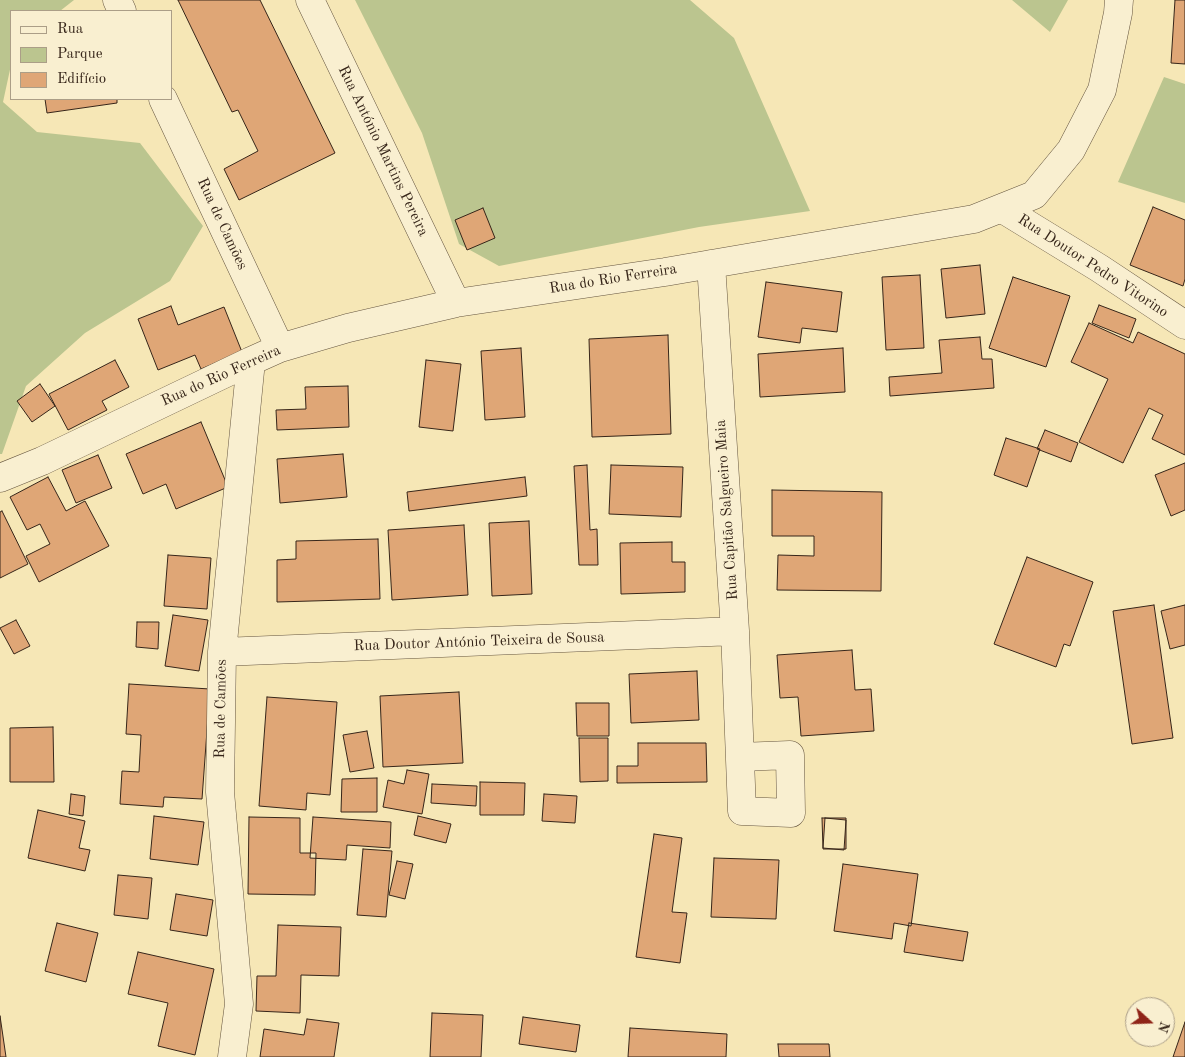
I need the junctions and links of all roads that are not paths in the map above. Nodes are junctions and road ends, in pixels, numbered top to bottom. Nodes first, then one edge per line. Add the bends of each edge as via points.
1 (310, 0) edge
2 (1119, 0) edge
3 (163, 100) edge
4 (1001, 208) junction
5 (711, 264) junction
6 (456, 303) junction
7 (1185, 325) edge
8 (280, 348) junction
9 (251, 361) junction
10 (0, 478) edge
11 (735, 631) junction
12 (222, 652) junction
13 (740, 757) dead end
14 (232, 1057) edge

1 - 6 street, Rua António Martins Pereira
2 - 4 street, Rua do Rio Ferreira via 1102,90 1071,150 1034,195
3 - 8 street, Rua de Camões
4 - 5 street, Rua do Rio Ferreira via 974,219
4 - 7 street, Rua Doutor Pedro Vitorino
5 - 6 street, Rua do Rio Ferreira
5 - 11 street, Rua Capitão Salgueiro Maia
6 - 8 street, Rua do Rio Ferreira via 348,328
8 - 9 street, Rua do Rio Ferreira
9 - 10 street, Rua do Rio Ferreira
9 - 12 street, Rua de Camões
11 - 12 street, Rua Doutor António Teixeira de Sousa
11 - 13 street, Rua Capitão Salgueiro Maia
12 - 14 street, Rua de Camões via 220,792 239,1004

